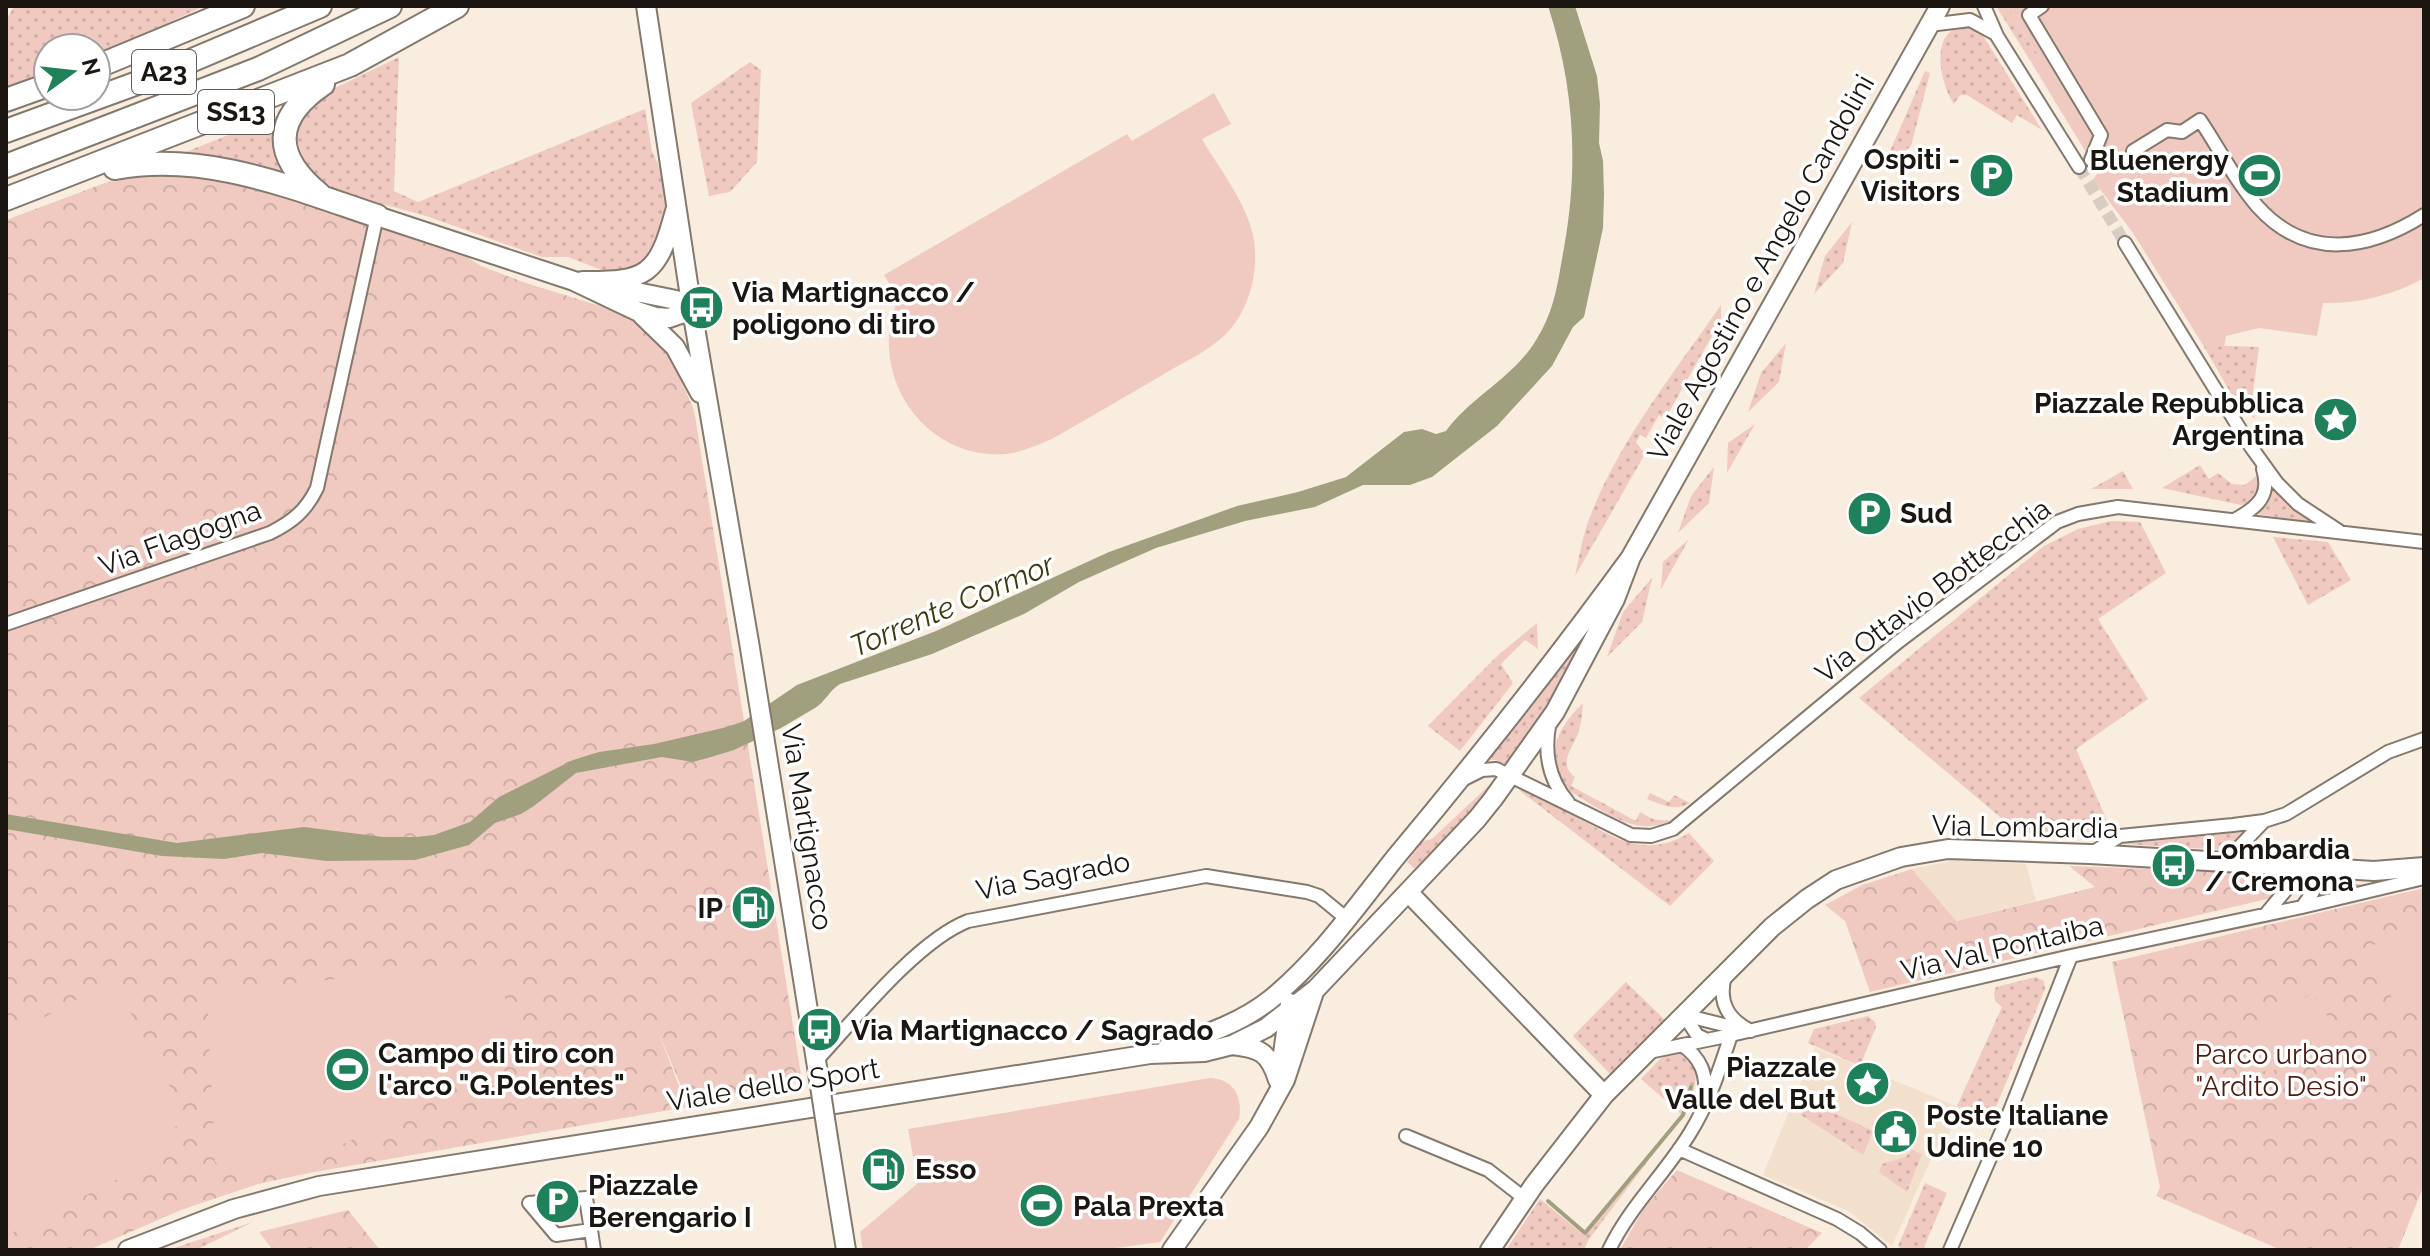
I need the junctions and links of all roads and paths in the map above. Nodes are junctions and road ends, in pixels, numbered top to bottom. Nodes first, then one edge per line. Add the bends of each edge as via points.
1 (243, 6) edge
2 (320, 6) edge
3 (390, 6) edge
4 (457, 6) edge
5 (646, 6) edge
6 (1940, 6) edge
7 (1984, 6) edge
8 (2042, 6) edge
9 (1929, 25) junction
10 (1997, 36) junction
11 (112, 60) edge
12 (350, 65) junction
13 (32, 91) edge
14 (6, 100) edge
15 (6, 131) edge
16 (2133, 151) dead end
17 (2091, 160) tunnel mouth
18 (6, 166) edge
19 (2079, 167) tunnel mouth
20 (56, 181) junction
21 (323, 198) junction
22 (6, 199) edge
23 (677, 205) junction
24 (2424, 215) edge
25 (377, 216) junction
26 (2125, 243) tunnel mouth
27 (574, 281) junction
28 (692, 310) junction
29 (637, 311) junction
30 (710, 414) junction
31 (2261, 462) junction
32 (2234, 519) junction
33 (2342, 533) junction
34 (2424, 542) edge
35 (1631, 557) junction
36 (6, 624) edge
37 (1550, 720) junction
38 (2424, 739) edge
39 (1510, 775) junction
40 (1449, 793) junction
41 (1570, 805) junction
42 (2264, 821) junction
43 (2090, 854) junction
44 (2225, 862) junction
45 (2271, 866) junction
46 (2424, 867) edge
47 (2310, 868) junction
48 (1386, 871) junction
49 (2424, 878) edge
50 (1409, 891) junction
51 (2281, 898) junction
52 (2302, 907) junction
53 (2265, 915) junction
54 (1347, 919) junction
55 (2071, 956) junction
56 (1726, 973) junction
57 (1299, 974) junction
58 (1316, 989) junction
59 (1289, 1011) junction
60 (1684, 1015) junction
61 (1751, 1031) junction
62 (1732, 1032) junction
63 (1707, 1040) junction
64 (1232, 1045) junction
65 (1682, 1045) junction
66 (1646, 1053) junction
67 (1150, 1054) junction
68 (817, 1067) junction
69 (1703, 1069) junction
70 (1278, 1080) junction
71 (1604, 1095) junction
72 (1272, 1101) junction
73 (1705, 1105) junction
74 (1406, 1136) dead end
75 (1679, 1149) junction
76 (1524, 1198) junction
77 (591, 1230) junction
78 (128, 1250) edge
79 (594, 1250) edge
80 (846, 1250) edge
81 (1172, 1250) edge
82 (1490, 1250) edge
83 (1609, 1250) edge
84 (1880, 1250) edge
85 (1950, 1250) edge

1 - 11 highway
2 - 15 highway, A23 via 157,76
3 - 18 highway, A23 via 258,69
4 - 12 highway, SS13
5 - 23 street, Via Martignacco
6 - 9 street, Viale Agostino e Angelo Candolini
7 - 10 street
8 - 17 street via 2029,15 2101,135
9 - 10 street via 1970,20
9 - 35 street, Viale Agostino e Angelo Candolini
10 - 19 street
12 - 20 highway, SS13
12 - 21 highway via 301,101 288,122 290,165
13 - 14 highway
16 - 24 street via 2167,130 2182,132 2200,120 2266,215 2290,233 2318,242 2371,241
20 - 21 highway via 144,164 196,164
20 - 22 highway, SS13
21 - 25 highway
23 - 27 street, Via Martignacco via 660,255 643,274 625,281
23 - 28 street, Via Martignacco
25 - 27 street, Via Martignacco
25 - 36 street, Via Flagogna via 317,488 304,510 270,533
26 - 31 street
27 - 28 street, Via Martignacco via 676,300
27 - 29 street, Via Martignacco
28 - 29 street, Via Martignacco via 669,318
28 - 30 street, Via Martignacco
29 - 30 street, Via Martignacco via 675,347
30 - 68 street, Via Martignacco
31 - 32 street via 2264,496 2255,508
31 - 33 street via 2287,495
32 - 33 street, Via Ottavio Bottecchia
32 - 41 street, Via Ottavio Bottecchia via 2118,507 2057,522 1898,642 1673,829 1631,835
33 - 34 street, Via Ottavio Bottecchia
35 - 37 street, Viale Agostino e Angelo Candolini via 1615,599
35 - 40 street, Viale Agostino e Angelo Candolini
37 - 39 street, Viale Agostino e Angelo Candolini
37 - 41 street via 1550,770
38 - 42 street via 2388,752 2300,807
39 - 40 street, Via Ottavio Bottecchia via 1482,770
39 - 41 street, Via Ottavio Bottecchia
39 - 50 street, Viale Agostino e Angelo Candolini via 1477,819
40 - 48 street, Viale Agostino e Angelo Candolini
42 - 43 street via 2120,836
42 - 44 street
43 - 44 street, Via Lombardia
43 - 56 street, Via Lombardia via 1948,849 1901,857 1836,880 1807,899
44 - 45 street, Via Lombardia
45 - 47 street, Via Lombardia
45 - 51 street via 2283,880
46 - 47 street, Via Lombardia
47 - 51 street
47 - 52 street via 2313,892
48 - 50 street
48 - 54 street, Viale dello Sport
49 - 52 street, Via Val Pontaiba
50 - 58 street, Viale dello Sport
50 - 71 street
51 - 53 street
52 - 53 street, Via Val Pontaiba
53 - 55 street, Via Val Pontaiba
54 - 57 street, Viale dello Sport
54 - 68 street, Via Sagrado via 1307,892 1206,876 968,921 940,934 892,980
55 - 61 street, Via Val Pontaiba
55 - 85 street
56 - 60 street, Via Lombardia
56 - 61 street via 1726,1009
57 - 59 street
57 - 67 street, Viale dello Sport via 1240,1020
58 - 59 street, Viale dello Sport
58 - 72 street via 1292,1062
59 - 64 street, Viale dello Sport
59 - 70 street
60 - 62 street, Via Val Pontaiba
60 - 63 street
60 - 66 street, Via Lombardia
61 - 62 street, Via Val Pontaiba
62 - 63 street, Via Val Pontaiba
62 - 73 street
63 - 65 street, Via Val Pontaiba
63 - 69 street
64 - 67 street, Viale dello Sport
64 - 70 street via 1264,1054
65 - 66 street, Via Val Pontaiba
65 - 69 street
66 - 71 street, Via Lombardia
67 - 78 street, Viale dello Sport via 319,1186 234,1209
68 - 80 street, Via Martignacco, bridge
69 - 73 street
70 - 72 street
71 - 76 street, Via Lombardia
72 - 81 street via 1236,1162
73 - 75 street
74 - 76 street via 1488,1170
75 - 83 street via 1630,1210
75 - 84 street via 1837,1219
76 - 82 street, Via Lombardia
77 - 77 street via 586,1198 529,1203 556,1235
77 - 79 street

